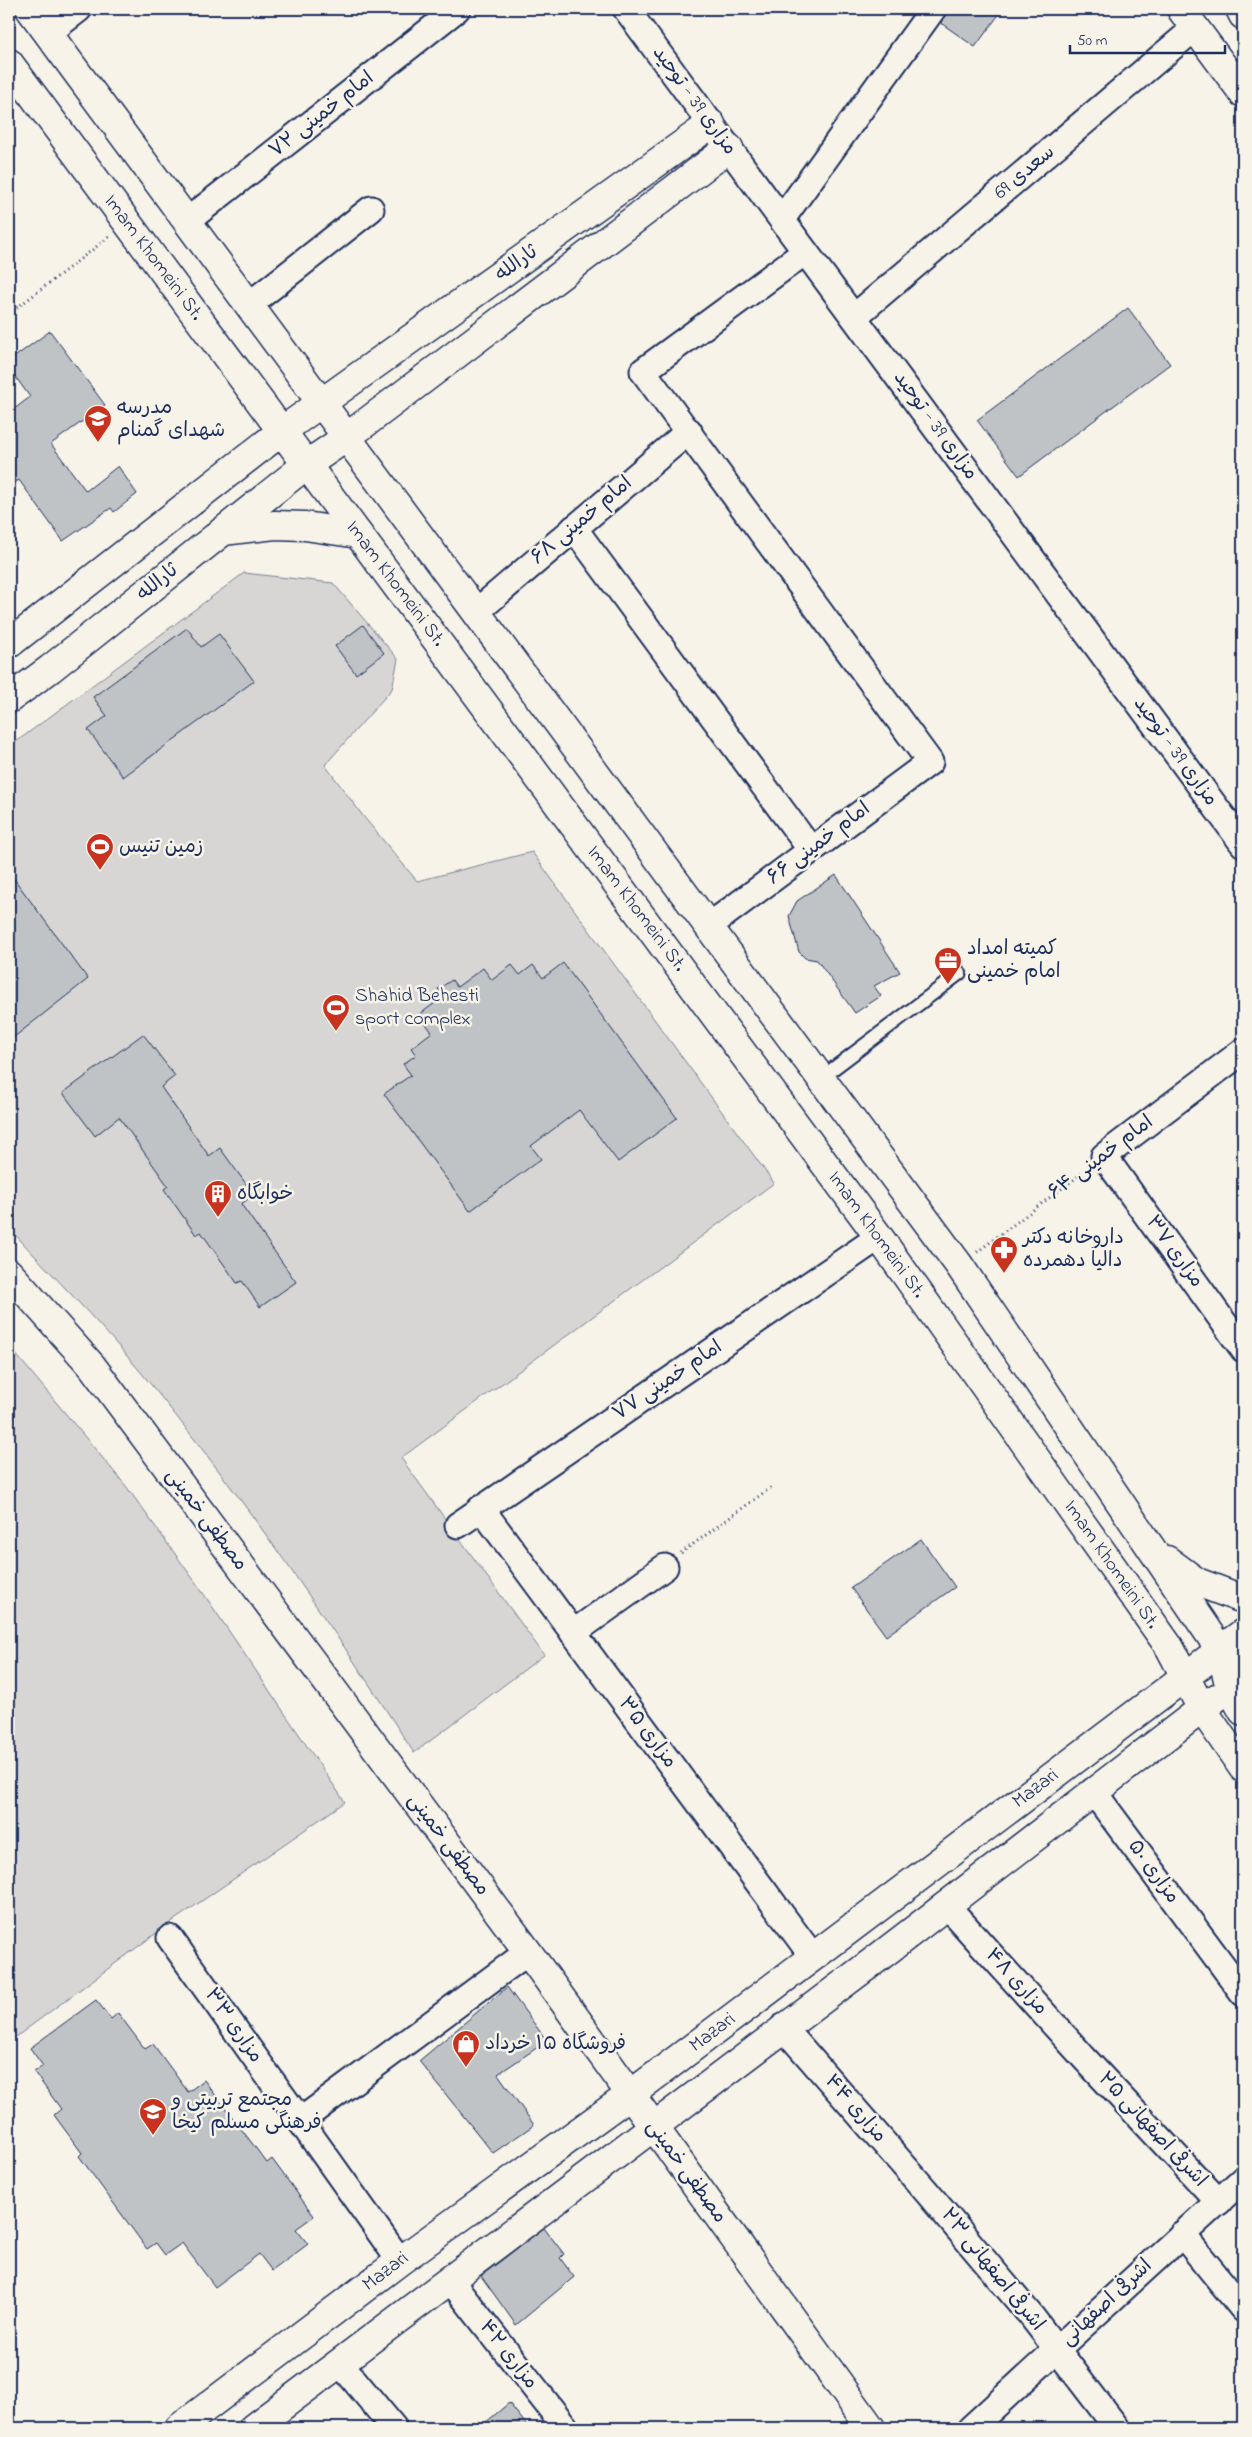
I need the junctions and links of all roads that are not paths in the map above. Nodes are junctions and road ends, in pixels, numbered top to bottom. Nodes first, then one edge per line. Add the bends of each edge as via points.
1 (30, 9) edge
2 (79, 9) edge
3 (457, 9) edge
4 (626, 9) edge
5 (933, 9) edge
6 (1240, 9) edge
7 (1243, 15) edge
8 (1188, 18) edge
9 (48, 33) junction
10 (9, 63) edge
11 (1243, 93) edge
12 (711, 124) junction
13 (729, 148) junction
14 (371, 209) dead end
15 (782, 219) junction
16 (187, 221) junction
17 (805, 252) junction
18 (249, 305) junction
19 (854, 318) junction
20 (322, 404) junction
21 (282, 431) junction
22 (689, 431) junction
23 (347, 437) junction
24 (306, 465) junction
25 (574, 528) junction
26 (224, 530) junction
27 (358, 534) junction
28 (476, 612) junction
29 (9, 644) edge
30 (9, 699) edge
31 (1243, 844) edge
32 (811, 850) junction
33 (709, 926) junction
34 (960, 973) dead end
35 (1243, 1051) edge
36 (821, 1078) junction
37 (1104, 1156) joint
38 (879, 1237) junction
39 (9, 1274) edge
40 (1243, 1349) edge
41 (481, 1508) junction
42 (458, 1525) dead end
43 (1151, 1548) junction
44 (665, 1567) road end
45 (1243, 1597) edge
46 (573, 1633) junction
47 (1243, 1633) edge
48 (1221, 1651) junction
49 (1186, 1676) junction
50 (1236, 1683) edge
51 (1202, 1709) junction
52 (1243, 1711) edge
53 (1243, 1768) edge
54 (1093, 1791) junction
55 (946, 1906) junction
56 (170, 1938) dead end
57 (528, 1952) junction
58 (813, 1957) junction
59 (1243, 1993) edge
60 (783, 2027) junction
61 (1085, 2059) joint
62 (630, 2094) junction
63 (300, 2121) junction
64 (653, 2127) junction
65 (1243, 2179) edge
66 (926, 2191) joint
67 (1218, 2202) junction
68 (1182, 2234) junction
69 (400, 2261) junction
70 (451, 2281) junction
71 (1243, 2309) edge
72 (1056, 2350) junction
73 (340, 2363) junction
74 (179, 2428) edge
75 (253, 2428) edge
76 (394, 2428) edge
77 (566, 2428) edge
78 (871, 2428) edge
79 (971, 2428) edge
80 (1117, 2428) edge

1 - 9 main road, Imam Khomeini St.
2 - 9 street
3 - 16 street, امام خمینی ۷۲
4 - 12 street, مزاری 39 - توحید
5 - 15 street
6 - 7 main road
8 - 11 main road
8 - 19 street, سعدی 69
9 - 16 main road, Imam Khomeini St.
10 - 21 main road, Imam Khomeini St.
12 - 13 street, مزاری 39 - توحید
12 - 20 main road, ثارالله
13 - 15 street, مزاری 39 - توحید
13 - 23 main road, ثارالله
14 - 18 street
15 - 17 street, مزاری 39 - توحید
16 - 18 main road, Imam Khomeini St.
17 - 19 street, مزاری 39 - توحید
17 - 22 street via 643,371
18 - 20 main road, Imam Khomeini St.
19 - 31 street, مزاری 39 - توحید
20 - 21 main road, ثارالله
20 - 23 main road, Imam Khomeini St.
21 - 24 main road, Imam Khomeini St.
21 - 29 main road
22 - 25 street, امام خمینی ۶۸
22 - 32 street, امام خمینی ۶۶ via 930,762
23 - 24 main road, ثارالله
23 - 28 main road, Imam Khomeini St.
24 - 26 main road, ثارالله
24 - 27 main road, Imam Khomeini St.
25 - 28 street, امام خمینی ۶۸
25 - 32 street
26 - 27 main road via 275,525
26 - 30 main road, ثارالله
27 - 38 main road, Imam Khomeini St.
28 - 33 main road, Imam Khomeini St.
32 - 33 street, امام خمینی ۶۶
33 - 36 main road, Imam Khomeini St.
34 - 36 lane
35 - 37 street, امام خمینی ۶۴
36 - 43 main road, Imam Khomeini St. via 960,1265
37 - 40 street, مزاری ۳۷
38 - 41 street, امام خمینی ۷۷
38 - 49 main road, Imam Khomeini St. via 1170,1648
39 - 57 main road, مصطفی خمینی via 92,1366
41 - 42 street, امام خمینی ۷۷
41 - 46 street, مزاری ۳۵
43 - 45 main road via 1197,1582
43 - 48 main road, Imam Khomeini St.
44 - 46 street
46 - 58 street, مزاری ۳۵
47 - 48 main road, Mazari
48 - 49 main road, Mazari
48 - 50 main road, Imam Khomeini St.
49 - 51 main road, Imam Khomeini St.
49 - 58 main road, Mazari
50 - 51 main road, Mazari
50 - 52 main road, Imam Khomeini St.
51 - 53 main road, Imam Khomeini St.
51 - 54 main road, Mazari
54 - 55 main road, Mazari
54 - 59 street, مزاری ۵۰
55 - 60 main road, Mazari
55 - 61 street, مزاری ۴۸
56 - 63 street, مزاری ۳۳
57 - 62 main road, مصطفی خمینی
57 - 63 street
58 - 62 main road, Mazari
60 - 64 main road, Mazari
60 - 66 street, مزاری ۴۴
61 - 67 street, اشرفی اصفهانی ۲۵
62 - 64 main road, مصطفی خمینی
62 - 69 main road, Mazari
63 - 69 street, مزاری ۳۳
64 - 70 main road, Mazari
64 - 78 main road, مصطفی خمینی
65 - 67 street, اشرفی اصفهانی
66 - 72 street, اشرفی اصفهانی ۲۳
67 - 68 street, اشرفی اصفهانی
68 - 71 street
68 - 72 street, اشرفی اصفهانی
69 - 74 main road, Mazari
70 - 73 main road, Mazari
70 - 77 street, مزاری ۴۲
72 - 79 street, اشرفی اصفهانی
72 - 80 street, اشرفی اصفهانی ۲۳
73 - 75 main road, Mazari
73 - 76 street

